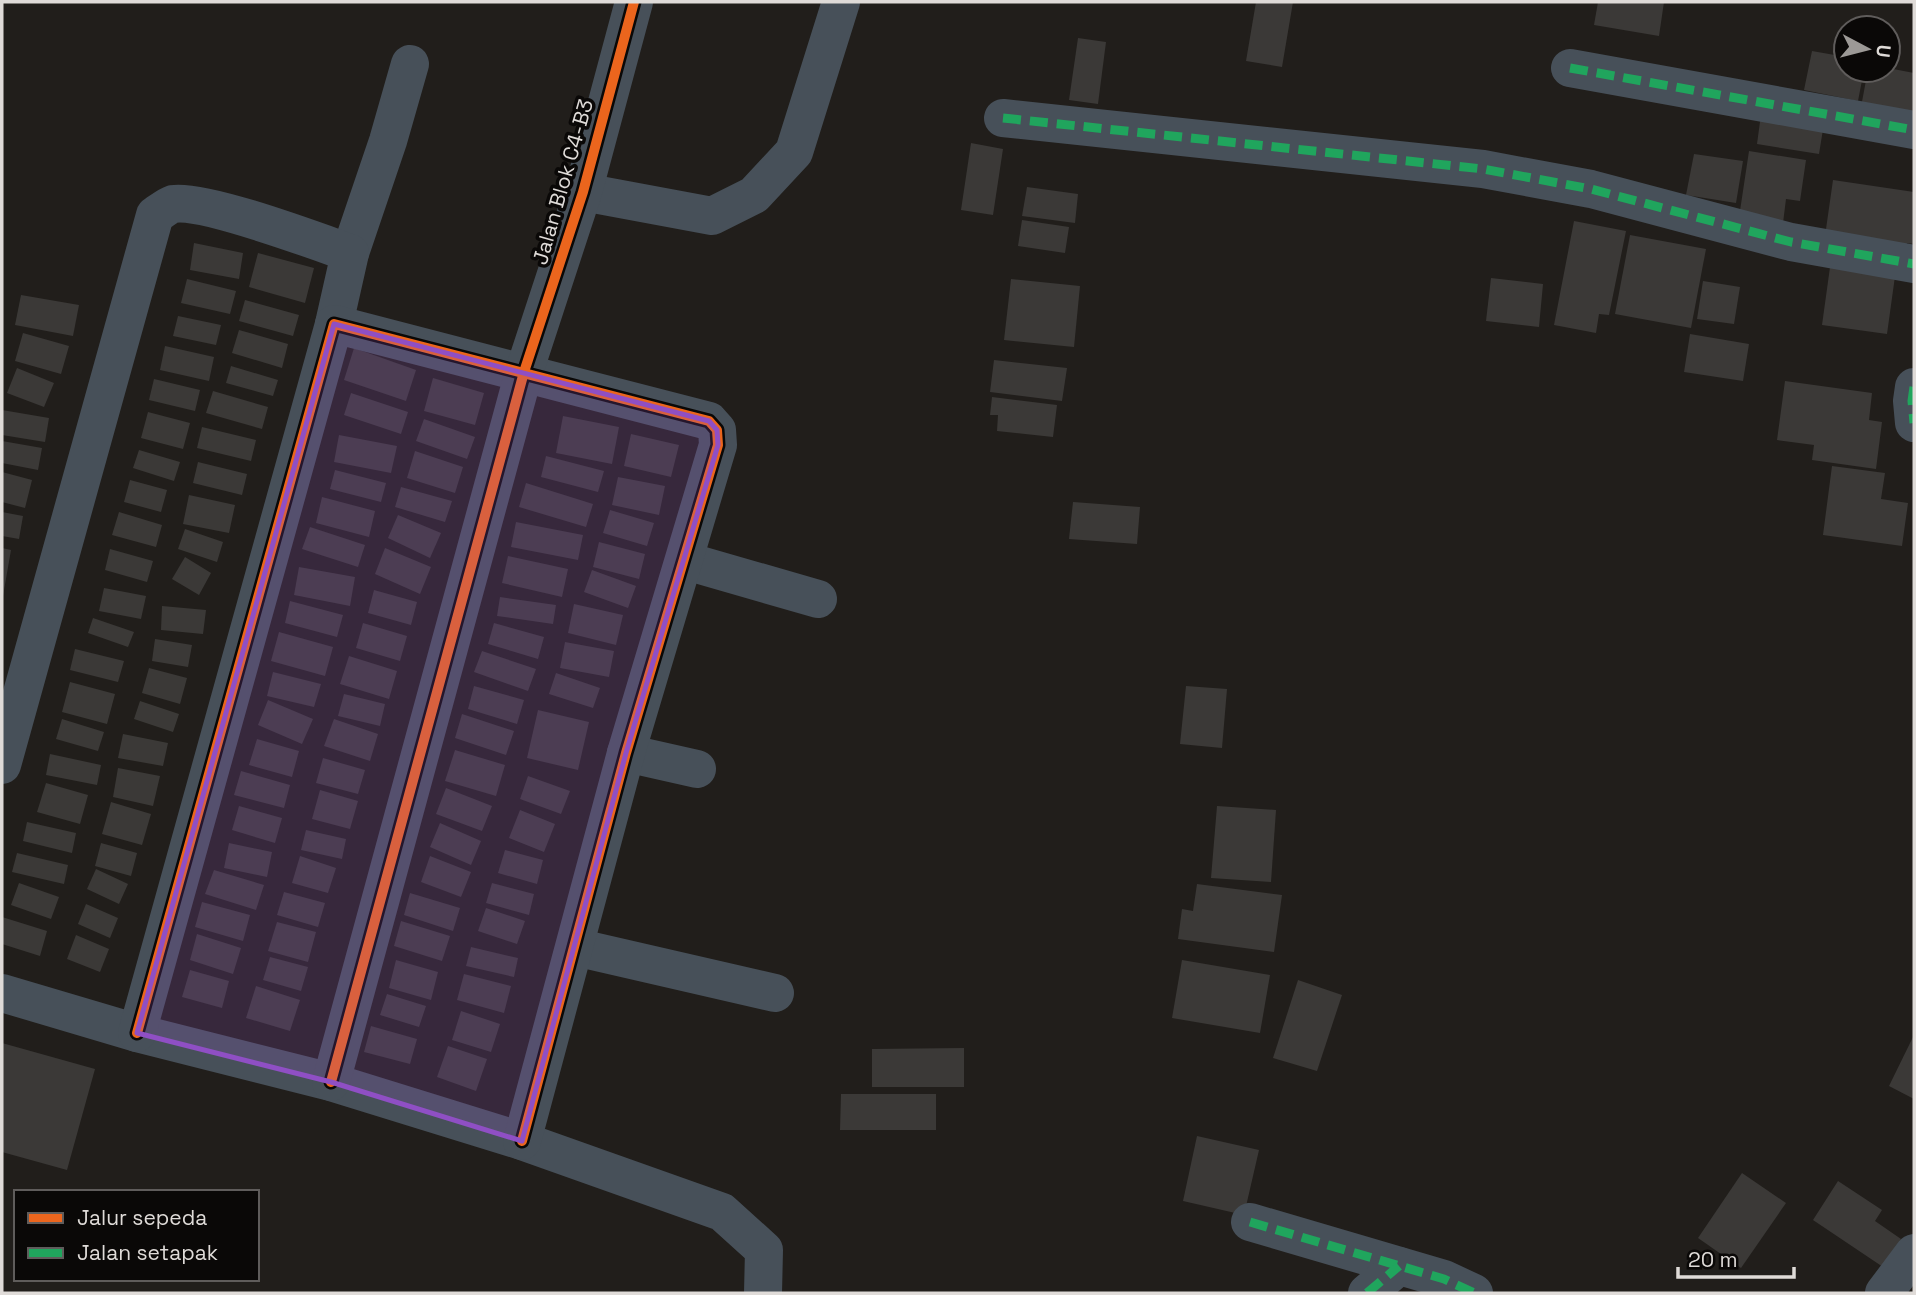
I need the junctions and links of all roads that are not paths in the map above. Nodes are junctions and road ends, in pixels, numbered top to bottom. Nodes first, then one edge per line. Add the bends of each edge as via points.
1 (634, 2) edge
2 (841, 2) edge
3 (410, 64) dead end
4 (1570, 68) dead end
5 (1003, 118) dead end
6 (1914, 130) edge
7 (583, 191) junction
8 (350, 253) junction
9 (1914, 264) edge
10 (334, 324) junction
11 (524, 372) junction
12 (1914, 387) edge
13 (1914, 423) edge
14 (686, 561) junction
15 (818, 599) dead end
16 (626, 753) junction
17 (2, 765) edge
18 (697, 769) dead end
19 (575, 947) junction
20 (2, 993) edge
21 (775, 993) dead end
22 (137, 1033) junction
23 (331, 1082) junction
24 (522, 1141) junction
25 (1250, 1222) dead end
26 (1914, 1253) edge
27 (1399, 1266) junction
28 (764, 1293) edge
29 (1367, 1293) edge
30 (1474, 1293) edge
31 (1884, 1293) edge

1 - 7 street, Jalan Blok C4-B3
2 - 7 street via 794,152 754,195 712,216
3 - 8 street
4 - 6 street
5 - 9 street via 1483,169 1591,189 1791,242
7 - 11 street, Jalan Blok C4-B3
8 - 10 street
8 - 17 street via 187,204 171,204 155,215
10 - 11 street
10 - 22 street
11 - 14 street via 709,421 717,430 718,445
11 - 23 street, Jalan Blok C4-B3
12 - 13 street
14 - 15 street
14 - 16 street
16 - 18 street
16 - 19 street
19 - 21 street
19 - 24 street
20 - 22 street
22 - 23 street
23 - 24 street
24 - 28 street via 722,1212 764,1250
25 - 27 street
26 - 31 street
27 - 29 street
27 - 30 street

